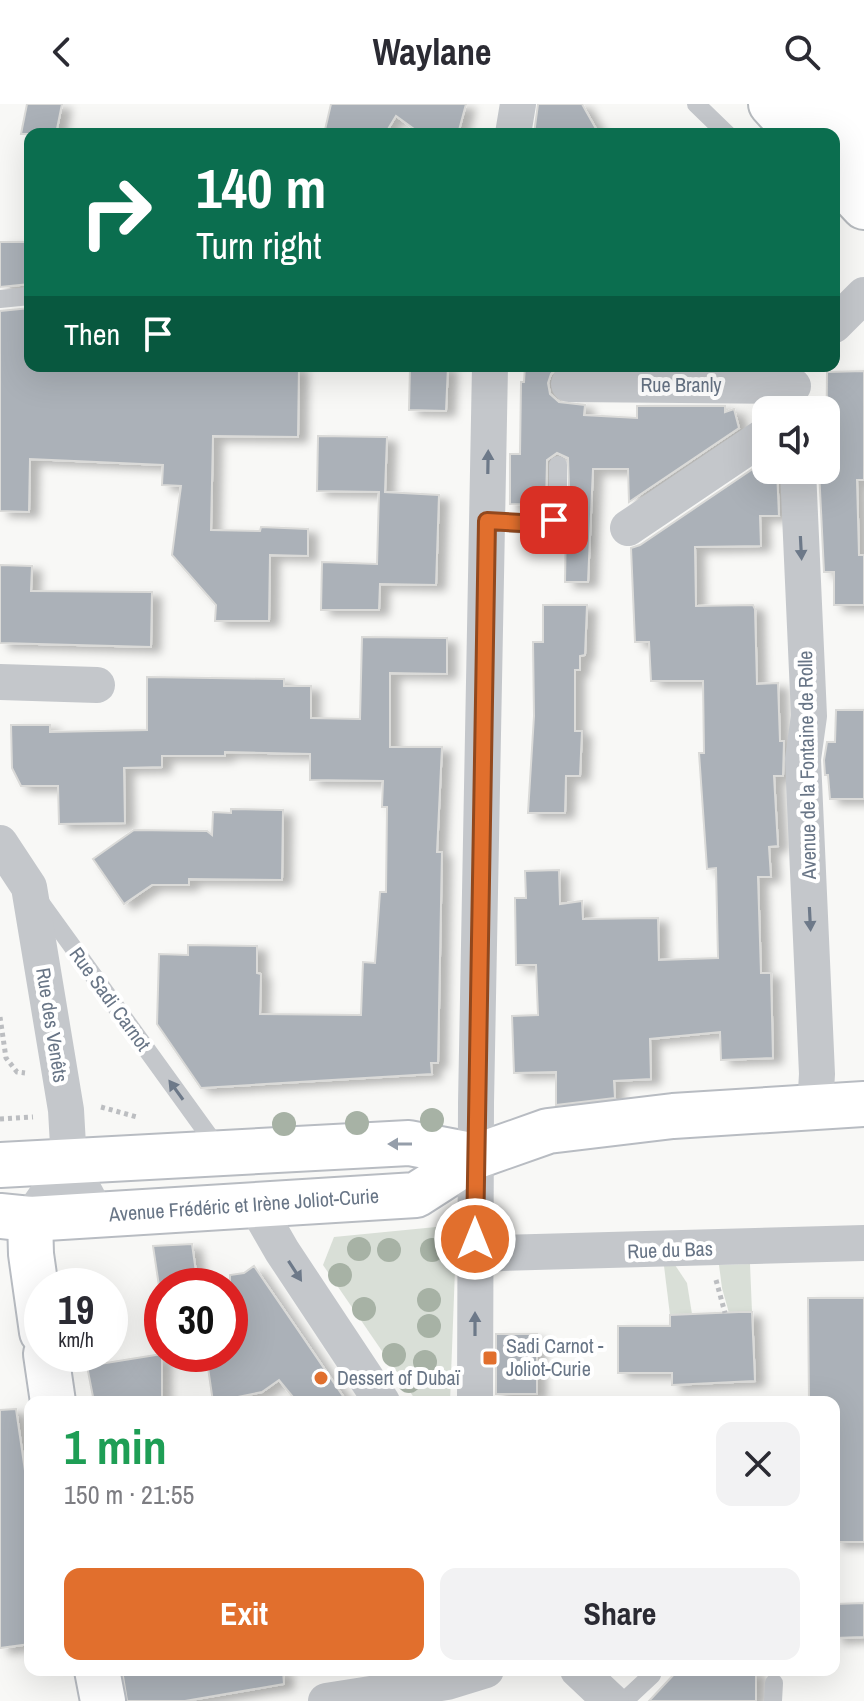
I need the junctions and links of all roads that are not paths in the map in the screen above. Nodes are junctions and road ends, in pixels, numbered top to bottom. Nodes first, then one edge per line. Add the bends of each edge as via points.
1 (518, 104) edge
2 (696, 104) edge
3 (771, 104) edge
4 (812, 104) edge
5 (856, 104) edge
6 (864, 113) edge
7 (514, 128) edge
8 (721, 128) edge
9 (793, 128) edge
10 (823, 128) edge
11 (840, 165) edge
12 (849, 184) edge
13 (864, 295) edge
14 (24, 297) edge
15 (0, 299) edge
16 (840, 319) edge
17 (490, 372) edge
18 (569, 384) dead end
19 (795, 387) edge
20 (752, 444) edge
21 (558, 465) dead end
22 (799, 484) edge
23 (487, 521) junction
24 (628, 528) dead end
25 (0, 682) edge
26 (97, 685) dead end
27 (0, 843) edge
28 (29, 887) junction
29 (864, 1104) edge
30 (815, 1108) junction
31 (222, 1153) junction
32 (477, 1156) junction
33 (69, 1163) junction
34 (0, 1165) edge
35 (255, 1204) junction
36 (97, 1215) junction
37 (15, 1218) edge
38 (864, 1243) edge
39 (475, 1256) junction
40 (33, 1268) edge
41 (49, 1372) edge
42 (52, 1396) edge
43 (378, 1396) edge
44 (475, 1396) edge
45 (98, 1676) edge
46 (466, 1676) edge
47 (584, 1676) edge
48 (651, 1676) edge
49 (103, 1701) edge
50 (326, 1701) edge
51 (611, 1701) edge
52 (624, 1701) edge

1 - 7 street
2 - 8 lane
3 - 9 main road
4 - 10 main road
5 - 6 main road
11 - 12 main road
13 - 16 street
14 - 15 lane
23 -> 17 street
18 - 19 street, Rue Branly
20 - 24 street
21 - 23 lane via 554,520
22 -> 30 street, Avenue de la Fontaine de Rolle via 809,716 803,759
23 - 32 street
25 - 26 street
27 - 28 street, Rue Sadi Carnot
31 -> 28 lane, Rue Sadi Carnot
28 - 33 street, Rue des Venêts via 66,1110
29 - 30 main road, Avenue Frédéric et Irène Joliot-Curie
30 - 32 main road, Avenue Frédéric et Irène Joliot-Curie via 673,1116 548,1131
32 -> 31 main road via 409,1143
31 - 33 main road
32 - 35 main road, Avenue Frédéric et Irène Joliot-Curie via 416,1195
32 - 39 street
33 - 34 main road
33 - 36 street, Rue des Venêts
33 - 37 street
35 - 36 main road, Avenue Frédéric et Irène Joliot-Curie
35 -> 43 street
36 - 37 main road, Avenue Frédéric et Irène Joliot-Curie
37 - 40 main road
38 - 39 street, Rue du Bas
44 -> 39 street
41 - 42 main road
45 - 49 main road
46 - 50 street
47 - 51 street
48 - 52 lane

